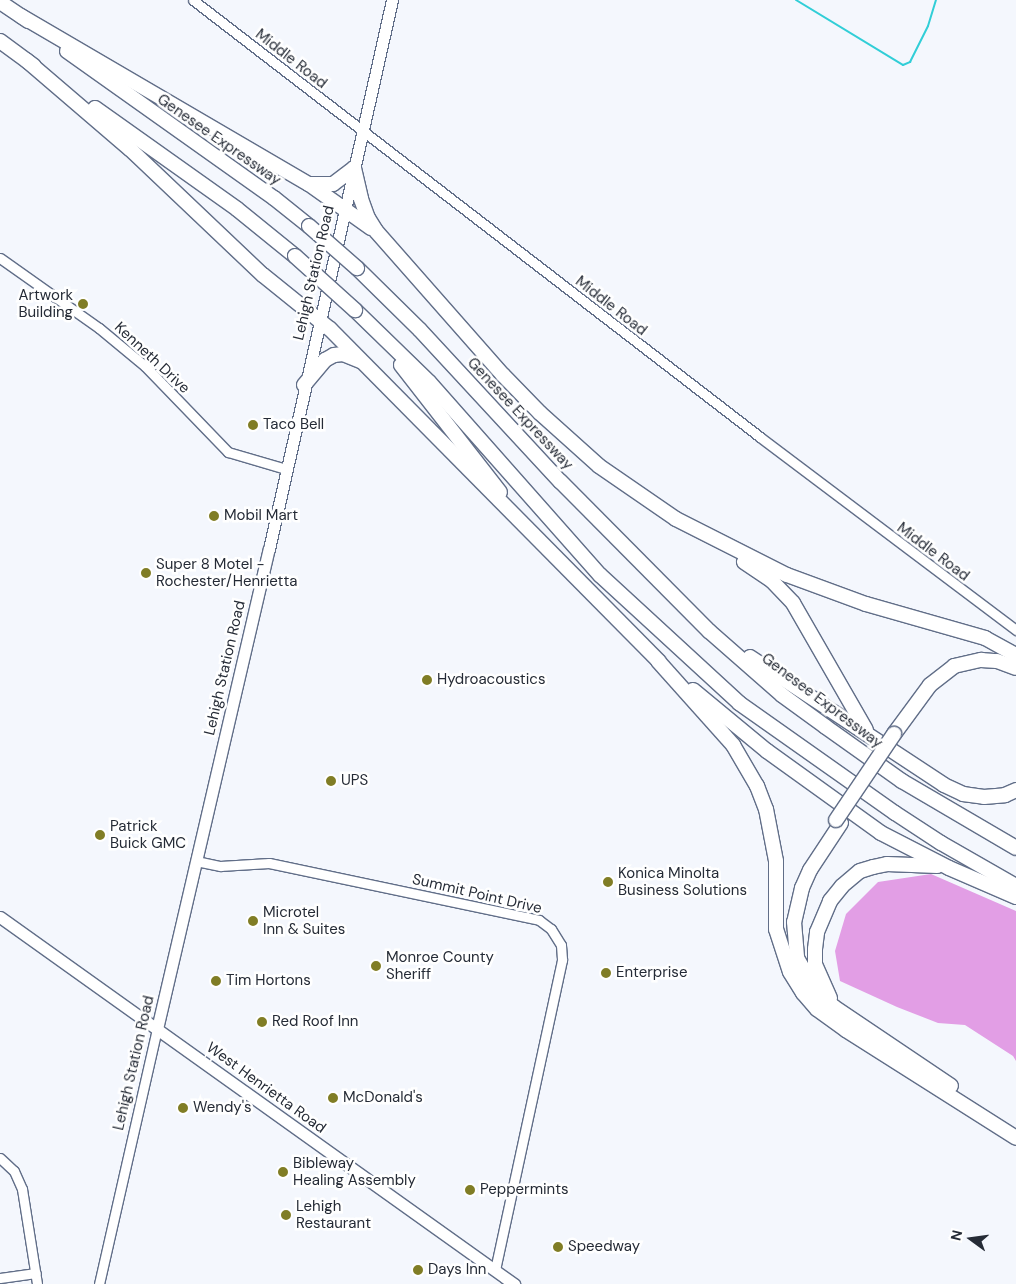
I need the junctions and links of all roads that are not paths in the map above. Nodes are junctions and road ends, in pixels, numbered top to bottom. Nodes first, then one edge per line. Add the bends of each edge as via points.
1 (192, 0) edge
2 (392, 0) edge
3 (0, 2) edge
4 (21, 16) junction
5 (0, 41) edge
6 (26, 60) junction
7 (362, 131) junction
8 (354, 168) junction
9 (309, 184) junction
10 (345, 208) junction
11 (376, 231) junction
12 (0, 258) edge
13 (319, 321) junction
14 (373, 329) junction
15 (363, 362) junction
16 (304, 384) junction
17 (286, 469) junction
18 (707, 536) junction
19 (540, 542) junction
20 (1016, 630) edge
21 (709, 631) junction
22 (1016, 655) edge
23 (658, 661) junction
24 (1016, 668) edge
25 (1016, 676) edge
26 (869, 735) junction
27 (897, 736) junction
28 (1016, 790) edge
29 (839, 821) junction
30 (1016, 848) edge
31 (196, 861) junction
32 (949, 868) junction
33 (1016, 886) edge
34 (1016, 897) edge
35 (0, 917) edge
36 (834, 1007) junction
37 (834, 1022) junction
38 (157, 1028) junction
39 (1016, 1128) edge
40 (1016, 1138) edge
41 (0, 1158) edge
42 (495, 1270) junction
43 (36, 1274) junction
44 (0, 1278) edge
45 (37, 1284) edge
46 (99, 1284) edge
47 (514, 1284) edge

1 - 7 street, Middle Road
2 - 7 main road, Lehigh Station Road
3 - 4 highway, Genesee Expressway
4 - 9 highway
4 - 21 highway, Genesee Expressway, bridge via 88,68 274,198 358,268 561,482
5 - 6 highway
6 - 13 highway via 130,149 263,275
6 - 14 highway, bridge via 237,209 295,256
7 - 8 main road, Lehigh Station Road
7 - 20 street, Middle Road
8 - 9 highway via 333,184
8 - 10 main road, Lehigh Station Road
8 - 11 highway via 361,198
9 - 10 highway
10 - 11 highway
10 - 13 main road, Lehigh Station Road
11 - 18 highway via 540,413 599,466 676,519
12 - 17 street, Kenneth Drive via 115,340 145,366 228,452
13 - 15 highway
13 - 16 main road, Lehigh Station Road
14 - 19 highway
14 - 33 highway via 429,382 600,575 739,703 895,813
15 - 16 highway via 343,354 334,355 324,360
15 - 19 highway
16 - 17 main road, Lehigh Station Road
17 - 31 main road, Lehigh Station Road
18 - 22 highway via 787,575 866,604 985,638
18 - 26 highway via 772,581 793,603
19 - 23 highway
21 - 26 highway
21 - 30 highway, Genesee Expressway via 782,694 902,781
23 - 32 highway via 767,751 881,833
23 - 37 highway via 733,745 757,786 766,809 774,852 776,929 782,951 803,993
24 - 27 highway via 997,661 981,660 954,666 930,686
25 - 27 highway via 990,667 962,672 933,693
26 - 28 highway via 963,794 984,797 1005,795
27 - 29 highway, bridge
29 - 36 highway via 810,870 794,922 798,958 816,991
29 - 37 highway via 795,886 787,923 791,959 797,975
31 - 38 main road, Lehigh Station Road
31 - 42 street, Summit Point Drive via 220,866 269,864 539,920 551,929 561,945 562,960
32 - 34 highway
32 - 36 highway via 887,864 860,872 842,886 830,901 817,932 814,949 816,965
35 - 38 main road, West Henrietta Road
36 - 39 highway
37 - 40 highway
38 - 42 main road, West Henrietta Road
38 - 46 street, Lehigh Station Road
41 - 43 street via 14,1171 22,1189
42 - 47 main road, West Henrietta Road
43 - 44 street
43 - 45 street

